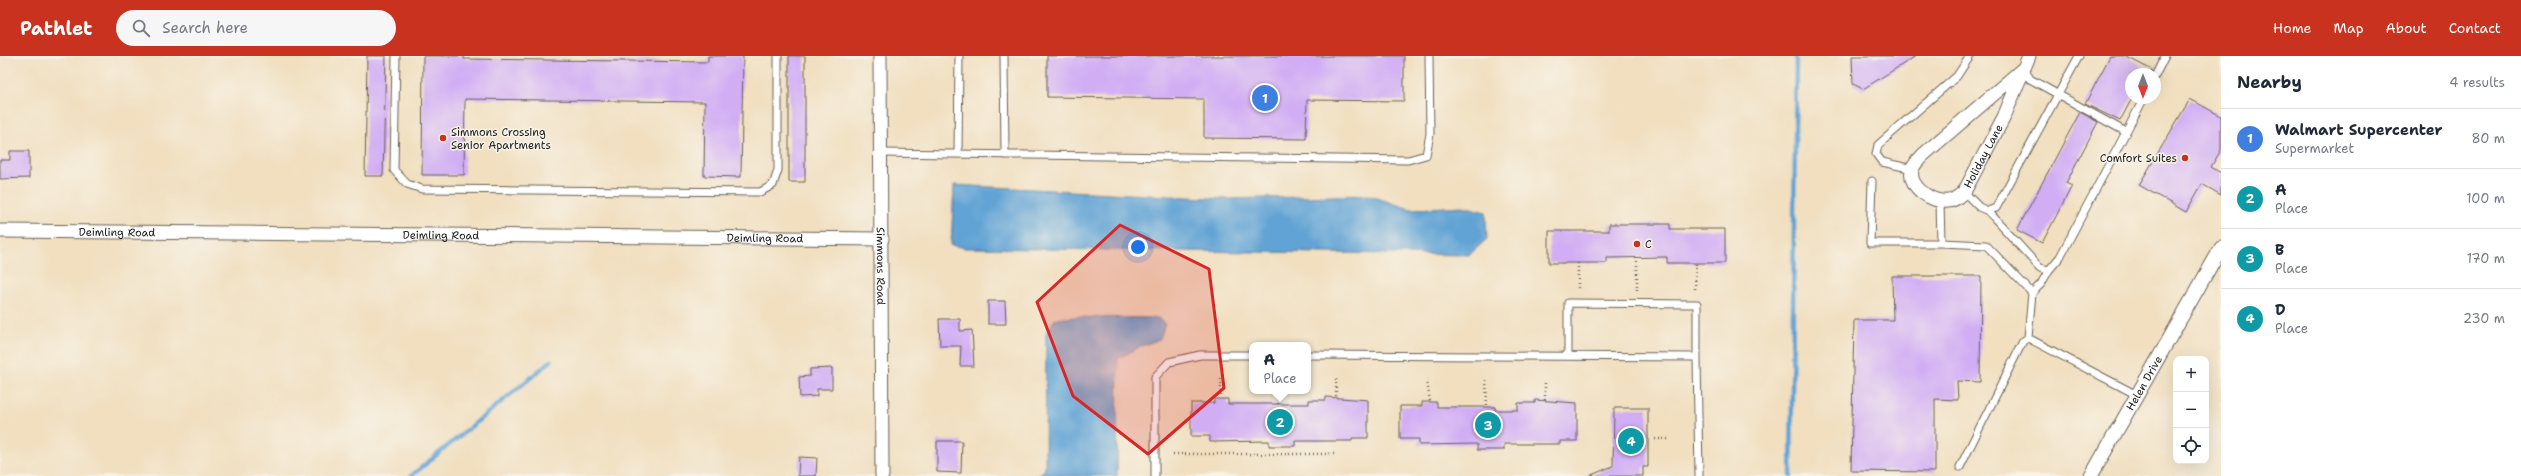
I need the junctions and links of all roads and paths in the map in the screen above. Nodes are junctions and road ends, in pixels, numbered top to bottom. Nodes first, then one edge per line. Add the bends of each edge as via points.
1 (396, 56) edge
2 (778, 56) edge
3 (880, 56) edge
4 (959, 56) edge
5 (1004, 56) edge
6 (1429, 56) edge
7 (1970, 56) edge
8 (2079, 56) edge
9 (2165, 56) edge
10 (2026, 62) edge
11 (2159, 68) edge
12 (2058, 95) junction
13 (2141, 104) edge
14 (2126, 132) junction
15 (882, 153) junction
16 (958, 154) junction
17 (1005, 155) junction
18 (1913, 169) junction
19 (1872, 181) dead end
20 (1964, 192) junction
21 (1940, 200) junction
22 (1988, 211) junction
23 (0, 231) edge
24 (882, 239) junction
25 (1941, 243) junction
26 (2221, 248) edge
27 (1637, 258) dead end
28 (1578, 263) dead end
29 (1696, 263) dead end
30 (2049, 270) junction
31 (1578, 290) dead end
32 (1637, 290) dead end
33 (1695, 290) dead end
34 (2032, 293) junction
35 (2028, 338) junction
36 (1249, 355) edge
37 (1311, 355) edge
38 (1568, 356) junction
39 (1698, 357) junction
40 (1221, 379) dead end
41 (1336, 379) dead end
42 (1427, 380) dead end
43 (1486, 380) dead end
44 (1545, 380) dead end
45 (1278, 394) edge
46 (2137, 395) junction
47 (1336, 397) dead end
48 (1221, 399) dead end
49 (1545, 400) dead end
50 (1430, 402) dead end
51 (1278, 404) dead end
52 (1487, 407) dead end
53 (1655, 439) dead end
54 (1670, 439) dead end
55 (1174, 454) dead end
56 (1334, 454) dead end
57 (1960, 467) dead end
58 (882, 476) edge
59 (1155, 476) edge
60 (1699, 476) edge
61 (2091, 476) edge

1 - 2 lane via 394,170 407,184 422,189 760,192 773,185 778,170
3 - 15 street, Simmons Road
4 - 16 lane
5 - 17 lane
6 - 17 lane via 1429,141 1426,155 1408,160
7 - 18 lane via 1957,76 1878,145 1876,154 1882,162
8 - 12 lane
9 - 11 lane
10 - 12 lane via 2030,79
10 - 18 street via 1923,155
10 - 20 street, Holiday Lane via 2004,117
12 - 14 lane
12 - 22 lane via 1996,208
13 - 14 lane
14 - 30 lane via 2060,257
15 - 16 lane
15 - 24 street, Simmons Road
16 - 17 lane
18 - 21 street via 1912,177 1917,188 1924,194
19 - 25 lane via 1870,243
20 - 21 street, Holiday Lane via 1947,202
20 - 22 lane via 1979,208
21 - 25 lane
22 - 30 lane via 2040,268
23 - 24 street, Deimling Road
24 - 58 street, Simmons Road
25 - 34 lane via 1986,245
26 - 46 street, Helen Drive
27 - 32 path
28 - 31 path
29 - 33 path
30 - 34 lane
34 - 35 lane
35 - 46 lane
35 - 57 lane via 2022,341
36 - 59 lane via 1200,354 1169,362 1155,377
37 - 38 lane
38 - 39 lane
38 - 39 lane via 1568,302 1697,304
39 - 60 lane
40 - 48 path
41 - 47 path
42 - 50 path
43 - 52 path
44 - 49 path
45 - 51 path
46 - 61 street, Helen Drive
53 - 54 path
55 - 56 path

